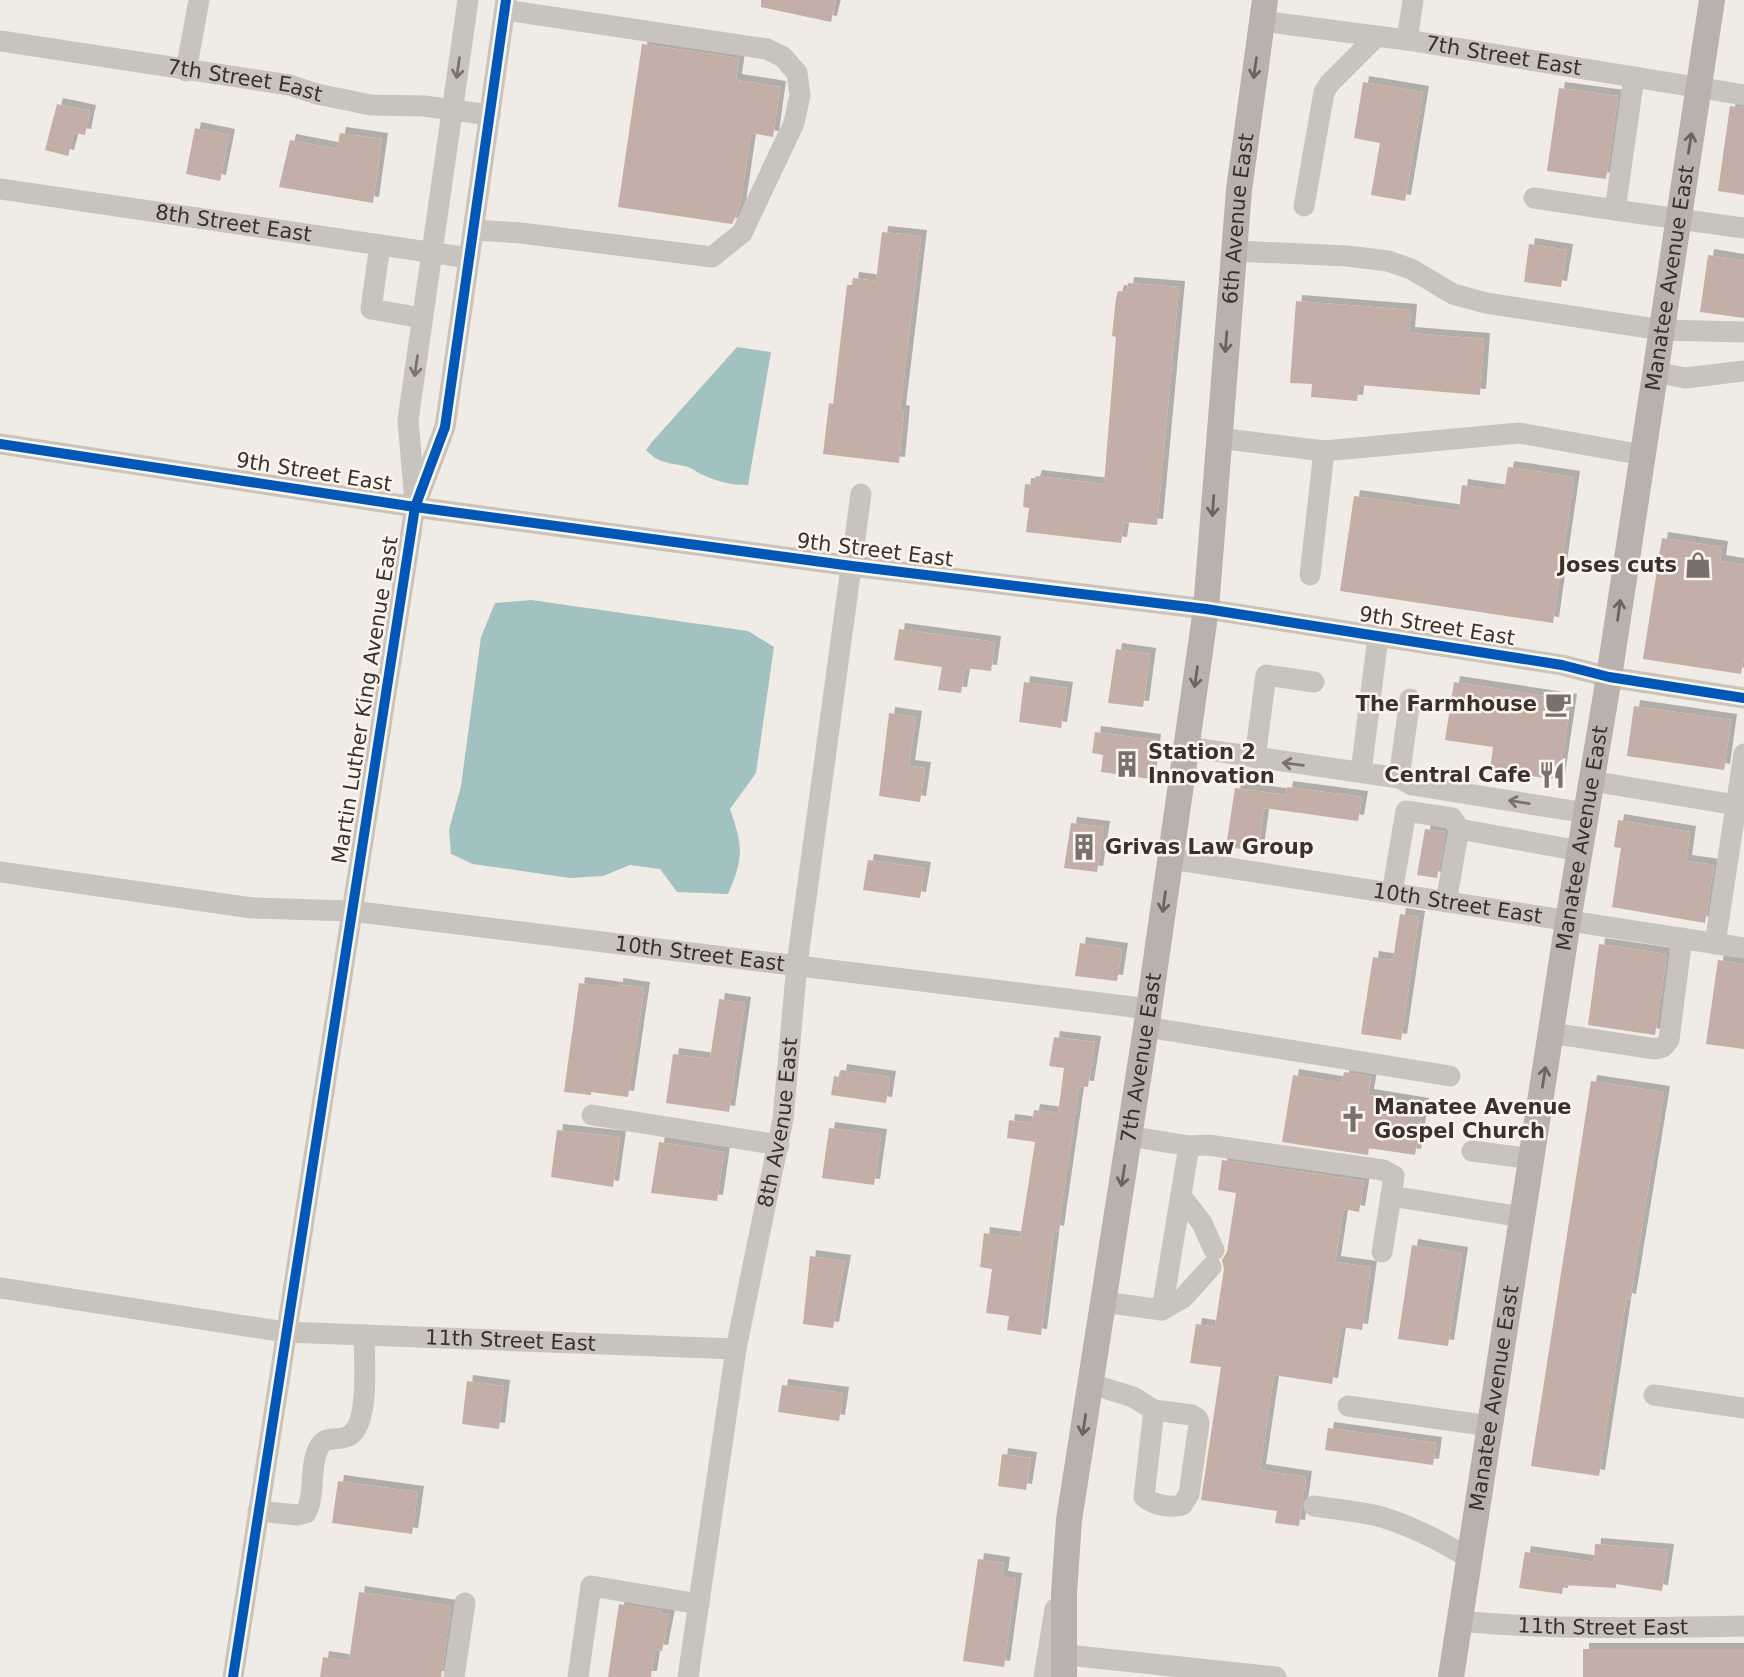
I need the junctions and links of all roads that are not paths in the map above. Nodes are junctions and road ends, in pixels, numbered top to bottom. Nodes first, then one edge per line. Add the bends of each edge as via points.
1 (199, 0) edge
2 (468, 0) edge
3 (1413, 0) edge
4 (1712, 0) edge
5 (506, 5) edge
6 (1263, 10) edge
7 (1377, 36) junction
8 (1407, 40) junction
9 (0, 41) edge
10 (186, 71) junction
11 (1634, 77) junction
12 (1699, 87) junction
13 (1744, 95) edge
14 (452, 110) junction
15 (490, 115) junction
16 (0, 189) edge
17 (1534, 198) dead end
18 (1304, 206) dead end
19 (1615, 210) junction
20 (1679, 218) junction
21 (1744, 228) edge
22 (473, 230) junction
23 (380, 244) junction
24 (1234, 251) junction
25 (432, 253) junction
26 (469, 258) junction
27 (422, 318) junction
28 (1662, 330) junction
29 (1744, 332) edge
30 (1744, 371) edge
31 (1655, 372) junction
32 (1218, 438) junction
33 (0, 444) edge
34 (1324, 451) junction
35 (1643, 454) junction
36 (861, 494) dead end
37 (415, 507) junction
38 (852, 566) junction
39 (1310, 575) dead end
40 (1206, 609) junction
41 (1378, 637) junction
42 (1609, 677) junction
43 (1314, 682) dead end
44 (1744, 698) edge
45 (1410, 699) dead end
46 (1187, 747) junction
47 (1744, 754) edge
48 (1255, 758) junction
49 (1361, 772) junction
50 (1399, 778) junction
51 (1591, 781) junction
52 (1457, 792) junction
53 (1736, 805) junction
54 (1586, 813) junction
55 (1456, 823) junction
56 (1580, 851) junction
57 (1171, 859) junction
58 (0, 872) edge
59 (1392, 893) junction
60 (1447, 902) junction
61 (351, 911) junction
62 (1569, 921) junction
63 (1682, 938) junction
64 (1715, 943) junction
65 (1744, 948) edge
66 (797, 964) junction
67 (1147, 1018) junction
68 (1551, 1033) junction
69 (1450, 1076) dead end
70 (592, 1115) dead end
71 (1129, 1136) junction
72 (779, 1144) junction
73 (1189, 1146) junction
74 (1472, 1151) dead end
75 (1532, 1159) junction
76 (1181, 1196) junction
77 (1391, 1196) junction
78 (1522, 1217) junction
79 (1382, 1252) dead end
80 (0, 1289) edge
81 (1103, 1302) junction
82 (1162, 1310) junction
83 (285, 1332) junction
84 (364, 1335) junction
85 (736, 1349) junction
86 (1091, 1384) junction
87 (1654, 1395) dead end
88 (1348, 1406) dead end
89 (1744, 1408) edge
90 (1154, 1410) dead end
91 (1490, 1426) junction
92 (1314, 1506) dead end
93 (258, 1510) junction
94 (1469, 1558) junction
95 (465, 1603) dead end
96 (699, 1604) junction
97 (1460, 1621) junction
98 (1744, 1626) edge
99 (1059, 1661) edge
100 (233, 1677) edge
101 (454, 1677) edge
102 (578, 1677) edge
103 (688, 1677) edge
104 (1044, 1677) edge
105 (1276, 1677) edge
106 (1451, 1677) edge

1 - 10 street
2 -> 14 street, Martin Luther King Avenue East
3 - 8 street
4 - 12 main road, Manatee Avenue East
5 - 15 street, Martin Luther King Avenue East
5 - 22 street via 767,49 783,57 797,73 800,95 793,123 742,233 712,257
6 - 7 street, 7th Street East
6 -> 24 main road, 6th Avenue East
7 - 8 street, 7th Street East
7 - 18 street via 1324,93
8 - 11 street, 7th Street East
9 - 10 street, 7th Street East
10 - 14 street, 7th Street East via 289,85 372,104
11 - 12 street, 7th Street East
11 - 19 street
12 - 13 street, 7th Street East
20 -> 12 main road, Manatee Avenue East
14 - 15 street, 7th Street East
14 - 25 street, Martin Luther King Avenue East
15 - 22 street, Martin Luther King Avenue East
16 - 23 street, 8th Street East
17 - 19 street
19 - 20 street
20 - 21 street
20 - 28 main road, Manatee Avenue East
22 - 26 street, Martin Luther King Avenue East
23 - 25 street, 8th Street East
23 - 27 street via 371,309
24 - 28 street via 1388,261 1453,294 1486,303
24 -> 32 main road, 6th Avenue East
25 - 26 street, 8th Street East
25 - 27 street, Martin Luther King Avenue East
26 - 37 street, Martin Luther King Avenue East via 445,427
27 -> 37 street, Martin Luther King Avenue East via 408,420
28 - 29 street
28 - 31 main road, Manatee Avenue East
30 - 31 street via 1685,378
31 - 35 main road, Manatee Avenue East
32 - 34 street
32 -> 40 main road, 7th Avenue East
33 - 37 street, 9th Street East
34 - 35 street via 1519,433
34 - 39 street
42 -> 35 main road, Manatee Avenue East
36 - 38 street, 8th Avenue East
37 - 38 street, 9th Street East
37 - 61 street, Martin Luther King Avenue East
38 - 40 street, 9th Street East
38 - 66 street, 8th Avenue East
40 - 41 street, 9th Street East
40 -> 46 main road, 7th Avenue East
41 - 42 street, 9th Street East via 1562,665
41 - 49 street
42 - 44 street, 9th Street East
42 - 51 main road, Manatee Avenue East
43 - 48 street via 1266,675
45 - 50 street
46 - 48 street
46 - 57 main road, 7th Avenue East
47 - 53 street
49 -> 48 street
49 - 50 street
50 - 52 street via 1412,785
51 - 53 street
51 - 54 main road, Manatee Avenue East
54 -> 52 street
52 - 55 street
53 - 64 street
54 - 56 main road, Manatee Avenue East
55 - 56 street
55 - 59 street via 1406,811
55 - 60 street
56 - 62 main road, Manatee Avenue East
57 - 59 street, 10th Street East
57 -> 67 main road, 7th Avenue East
58 - 61 street, 10th Street East via 252,908
59 - 60 street, 10th Street East
60 - 62 street, 10th Street East
61 - 66 street, 10th Street East
61 - 83 street, Martin Luther King Avenue East
62 - 63 street, 10th Street East
62 - 68 main road, Manatee Avenue East
63 - 64 street, 10th Street East
63 - 68 street via 1669,1040 1663,1047
64 - 65 street, 10th Street East
66 - 67 street, 10th Street East
66 - 72 street, 8th Avenue East
67 - 69 street, 10th Street East
67 - 71 main road, 7th Avenue East
75 -> 68 main road, Manatee Avenue East
70 - 72 street
71 - 73 street
71 -> 81 main road, 7th Avenue East
72 - 85 street, 8th Avenue East
73 - 76 street
73 - 77 street via 1383,1170 1394,1176
74 - 75 street
75 - 78 main road, Manatee Avenue East
76 - 82 street
76 - 82 street via 1202,1223 1213,1258 1183,1298
77 - 78 street
77 - 79 street
78 - 91 main road, Manatee Avenue East
80 - 83 street, 11th Street East
81 - 82 street
81 - 86 main road, 7th Avenue East
83 - 84 street, 11th Street East
83 - 93 street, Martin Luther King Avenue East
84 - 85 street, 11th Street East
84 - 93 street via 360,1424 355,1433 322,1441 306,1513
85 - 96 street, 8th Avenue East
86 - 90 street via 1133,1397
86 -> 99 main road, 7th Avenue East via 1069,1520
87 - 89 street
88 - 91 street
91 - 94 main road, Manatee Avenue East
92 - 94 street via 1395,1522
93 - 100 street, Martin Luther King Avenue East
94 - 97 main road, Manatee Avenue East
95 - 101 street
96 - 102 street via 591,1586
96 - 103 street, 8th Avenue East
97 - 98 street, 11th Street East via 1612,1629
97 - 106 main road, Manatee Avenue East
99 - 104 street
99 - 105 street

